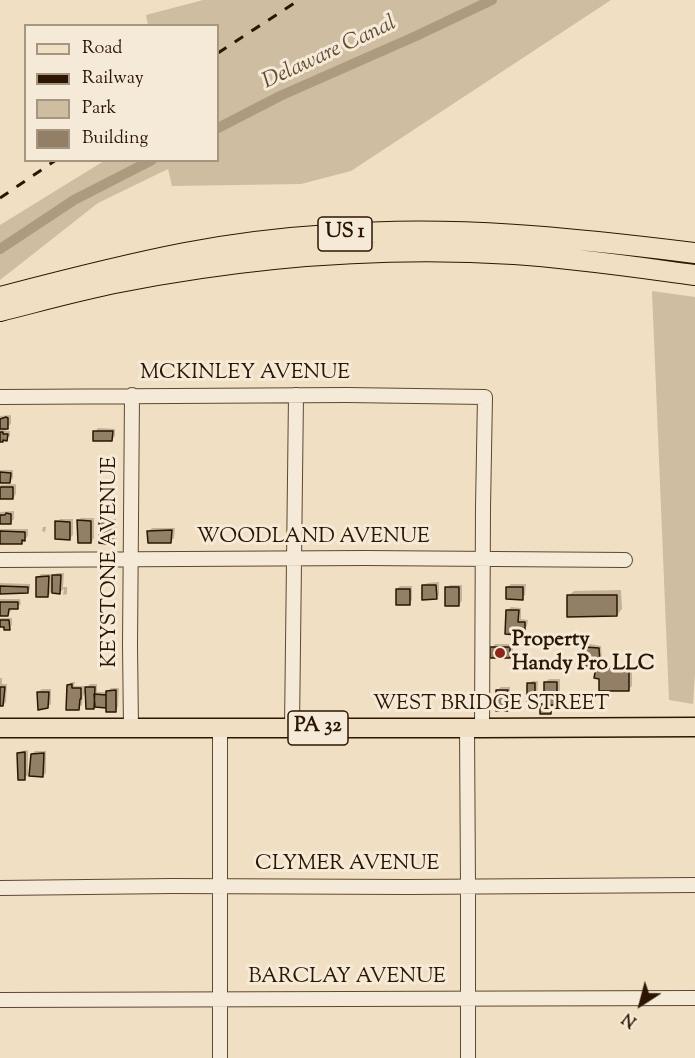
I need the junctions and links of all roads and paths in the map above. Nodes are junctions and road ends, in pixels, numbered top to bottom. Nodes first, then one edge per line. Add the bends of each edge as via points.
1 (695, 254) edge
2 (695, 275) edge
3 (0, 297) edge
4 (0, 311) edge
5 (132, 395) junction
6 (296, 395) junction
7 (0, 397) edge
8 (295, 558) junction
9 (132, 559) junction
10 (483, 559) junction
11 (0, 560) edge
12 (625, 560) dead end
13 (695, 727) edge
14 (0, 728) edge
15 (131, 728) junction
16 (220, 728) junction
17 (292, 728) junction
18 (474, 728) junction
19 (695, 885) edge
20 (220, 886) junction
21 (468, 886) junction
22 (0, 888) edge
23 (220, 999) junction
24 (468, 999) junction
25 (695, 999) edge
26 (0, 1000) edge
27 (220, 1058) edge
28 (468, 1058) edge

1 - 3 highway, US 1 via 514,234 332,234 188,252
2 - 4 highway, US 1 via 513,254 333,255 155,276
5 - 6 street, MCKINLEY AVENUE
5 - 7 street, MCKINLEY AVENUE
5 - 9 street, KEYSTONE AVENUE
6 - 8 street
6 - 10 street, MCKINLEY AVENUE via 485,397
8 - 9 street, WOODLAND AVENUE
8 - 10 street, WOODLAND AVENUE
8 - 17 street
9 - 11 street, WOODLAND AVENUE
9 - 15 street, KEYSTONE AVENUE
10 - 12 street, WOODLAND AVENUE
10 - 18 street
13 - 18 main road, WEST BRIDGE STREET / PA 32
14 - 15 main road, WEST BRIDGE STREET / PA 32
15 - 16 main road, WEST BRIDGE STREET / PA 32
16 - 17 main road, WEST BRIDGE STREET / PA 32
16 - 20 street
17 - 18 main road, WEST BRIDGE STREET / PA 32
18 - 21 street
19 - 21 street, CLYMER AVENUE
20 - 21 street, CLYMER AVENUE
20 - 22 street, CLYMER AVENUE
20 - 23 street
21 - 24 street
23 - 24 street, BARCLAY AVENUE
23 - 26 street, BARCLAY AVENUE
23 - 27 street
24 - 25 street, BARCLAY AVENUE
24 - 28 street

